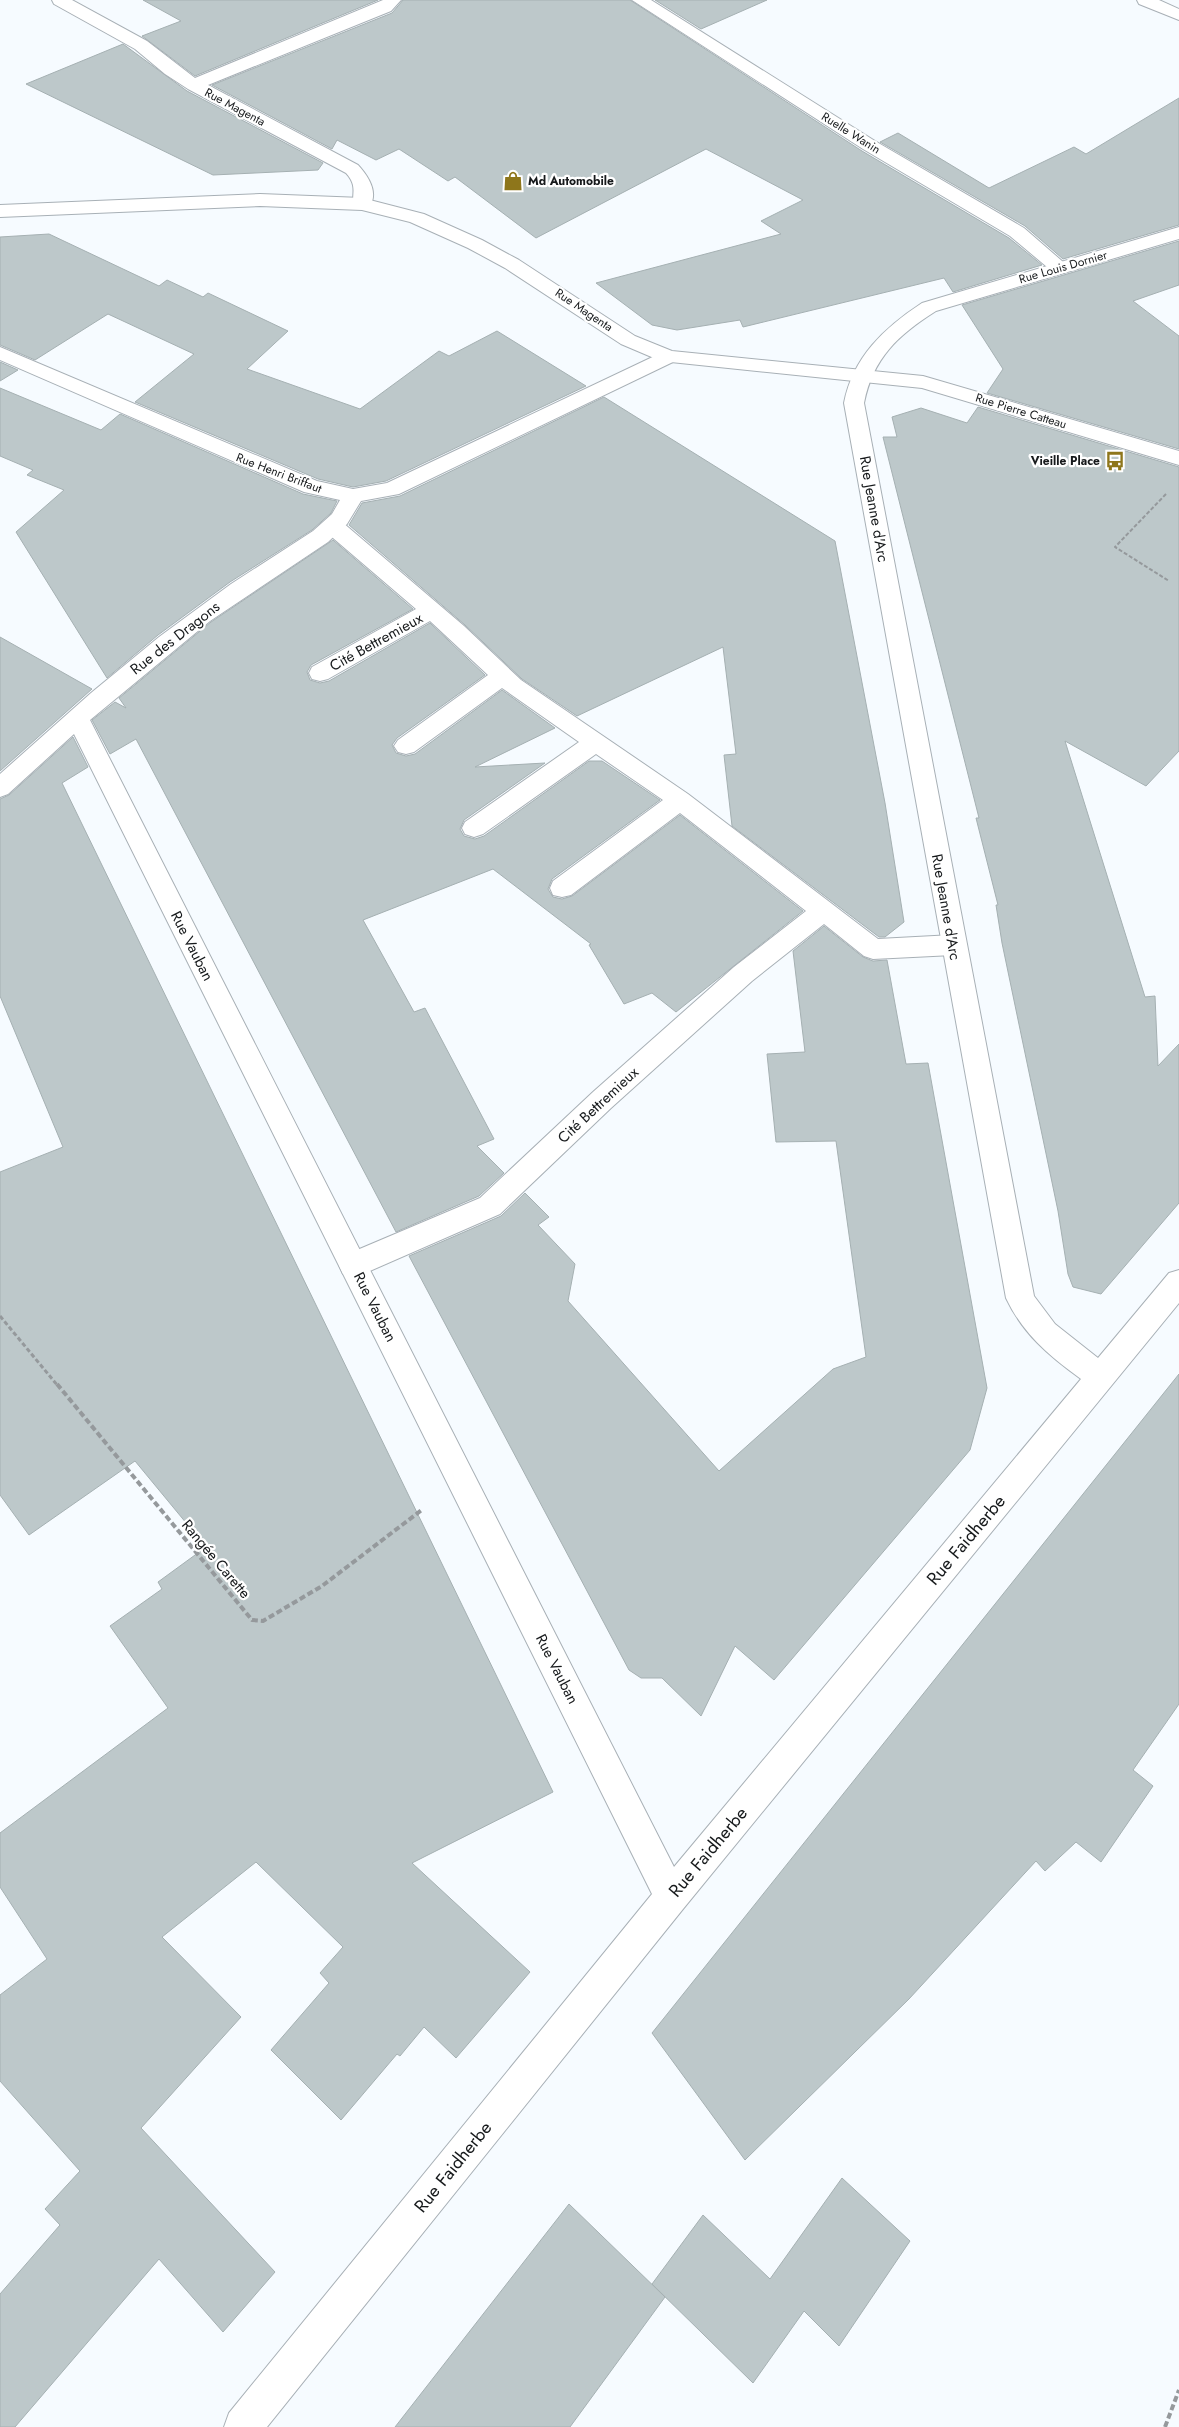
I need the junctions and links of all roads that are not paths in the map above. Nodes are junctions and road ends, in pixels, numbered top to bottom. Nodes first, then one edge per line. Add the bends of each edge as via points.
1 (60, 0) edge
2 (393, 0) edge
3 (640, 0) edge
4 (1145, 0) edge
5 (1179, 15) edge
6 (194, 86) junction
7 (362, 204) junction
8 (0, 211) edge
9 (1179, 233) edge
10 (1060, 268) junction
11 (0, 354) edge
12 (668, 357) junction
13 (861, 374) junction
14 (1179, 458) edge
15 (353, 496) junction
16 (334, 527) junction
17 (432, 610) junction
18 (320, 673) dead end
19 (504, 676) junction
20 (77, 718) junction
21 (596, 742) junction
22 (406, 746) dead end
23 (0, 788) edge
24 (680, 800) junction
25 (474, 828) dead end
26 (562, 888) dead end
27 (822, 912) junction
28 (953, 945) junction
29 (353, 1266) junction
30 (1179, 1282) edge
31 (1101, 1378) junction
32 (671, 1897) junction
33 (243, 2427) edge

1 - 6 street via 141,46
2 - 6 street, Rue Magenta
3 - 10 street, Ruelle Wanin via 869,145 1017,232
4 - 5 street
6 - 7 street, Rue Magenta via 352,168 362,179 365,191
7 - 8 street, Rue Magenta via 260,200
7 - 12 street, Rue Magenta via 417,218 475,244 555,290 628,340
9 - 10 street, Rue Louis Dornier
10 - 13 street, Rue Louis Dornier via 929,307 901,325 878,348
11 - 15 street, Rue Henri Briffaut via 311,487
12 - 13 street, Rue Magenta
12 - 15 street, Rue Henri Briffaut via 392,489
13 - 14 street, Rue Pierre Catteau via 923,382
13 - 28 street, Rue Jeanne d'Arc via 854,403
15 - 16 street, Rue des Dragons via 348,510
16 - 17 street, Cité Bettremieux
16 - 20 street, Rue des Dragons via 220,602
17 - 18 street, Cité Bettremieux
17 - 19 street, Cité Bettremieux
19 - 21 street, Cité Bettremieux via 513,686
19 - 22 street
20 - 23 street, Rue des Dragons
20 - 29 street, Rue Vauban
21 - 24 street, Cité Bettremieux
21 - 25 street
24 - 26 street
24 - 27 street, Cité Bettremieux
27 - 28 street, Cité Bettremieux via 872,949
27 - 29 street, Cité Bettremieux via 743,974 490,1206
28 - 31 street, Rue Jeanne d'Arc via 1020,1298 1031,1319 1046,1336
29 - 32 street, Rue Vauban
30 - 31 street, Rue Faidherbe
31 - 32 street, Rue Faidherbe
32 - 33 street, Rue Faidherbe

